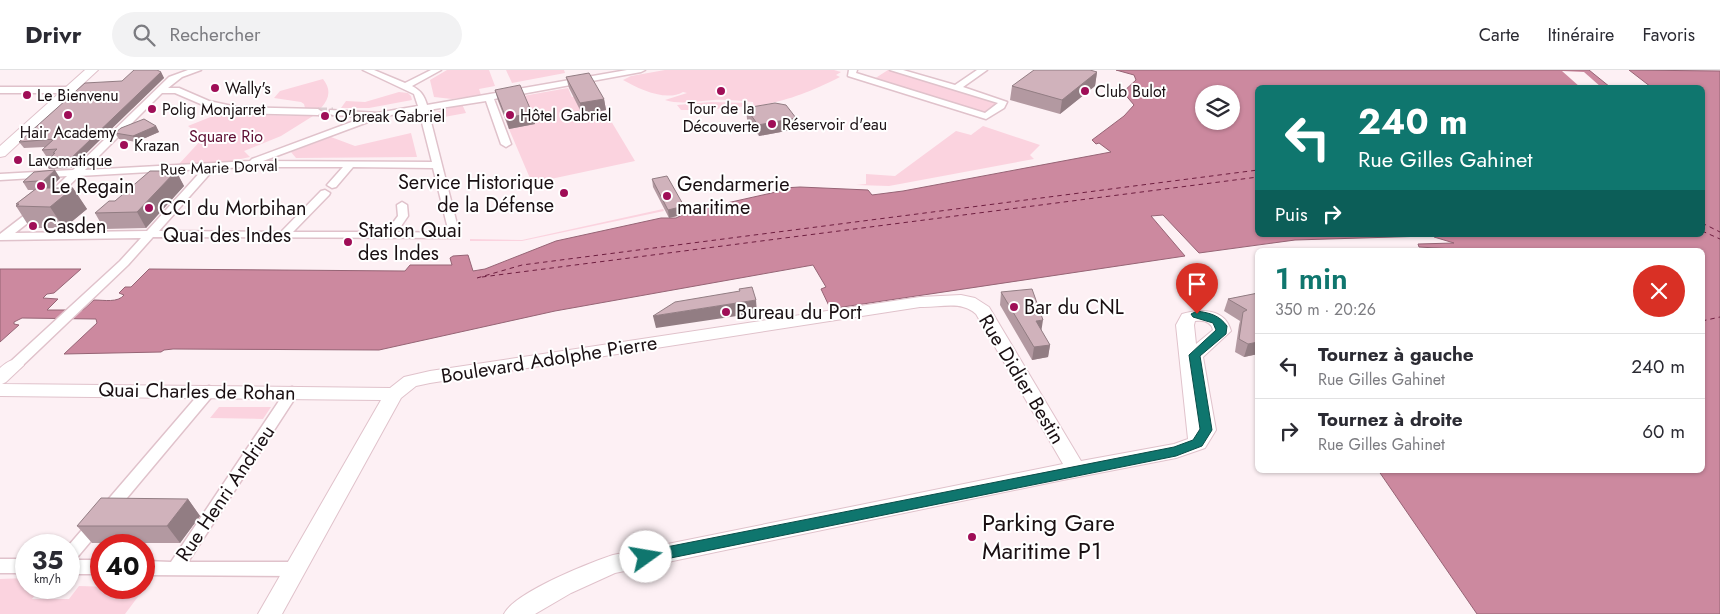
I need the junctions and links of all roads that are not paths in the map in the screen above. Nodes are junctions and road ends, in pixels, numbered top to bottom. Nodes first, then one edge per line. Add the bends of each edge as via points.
1 (92, 70) edge
2 (169, 70) edge
3 (197, 70) edge
4 (367, 70) edge
5 (437, 70) edge
6 (640, 70) edge
7 (894, 70) edge
8 (983, 70) edge
9 (852, 72) edge
10 (912, 72) edge
11 (179, 75) junction
12 (406, 86) junction
13 (956, 88) junction
14 (0, 90) edge
15 (70, 90) junction
16 (160, 91) junction
17 (489, 98) junction
18 (422, 107) junction
19 (318, 112) tunnel mouth
20 (333, 112) tunnel mouth
21 (376, 115) junction
22 (506, 144) dead end
23 (0, 154) edge
24 (244, 164) junction
25 (350, 165) junction
26 (438, 165) junction
27 (210, 168) junction
28 (76, 174) junction
29 (0, 177) edge
30 (402, 204) dead end
31 (284, 235) junction
32 (2, 236) edge
33 (149, 236) junction
34 (389, 236) junction
35 (959, 299) joint
36 (13, 361) edge
37 (0, 378) edge
38 (0, 390) edge
39 (209, 391) junction
40 (292, 392) junction
41 (394, 394) junction
42 (1198, 443) junction
43 (1076, 470) junction
44 (80, 543) edge
45 (0, 566) edge
46 (15, 566) edge
47 (155, 568) edge
48 (175, 568) junction
49 (295, 569) junction
50 (270, 614) edge
51 (516, 614) edge

1 - 15 street
2 - 11 street
3 - 11 street
4 - 12 street
5 - 12 street
6 - 17 street
7 - 10 street
8 - 13 street
9 - 13 street via 986,116 1003,102
10 - 13 street
11 - 16 street
12 - 18 street via 417,92
14 - 15 street
15 - 23 street
16 - 19 street via 176,90 206,103 237,110
16 - 28 street
17 - 18 street
17 - 22 street
18 - 21 street
18 - 26 street
20 - 21 street
21 - 24 street
24 - 25 street, Rue Marie Dorval
24 - 27 street, Rue Marie Dorval
25 - 26 street, Rue Marie Dorval
25 - 31 street
26 - 34 street, Quai des Indes via 455,236
27 - 28 street, Rue Marie Dorval
27 - 33 street
28 - 29 street, Rue Marie Dorval
28 - 32 street via 39,209
30 - 34 street via 403,216
31 - 33 street, Quai des Indes
31 - 34 street, Quai des Indes
32 - 33 street, Quai des Indes
33 - 36 street via 61,322
35 - 41 street, Boulevard Adolphe Pierre via 920,302 430,377 410,381
35 - 43 street, Rue Didier Bestin via 976,304 983,310
36 - 37 street
38 - 39 street, Quai Charles de Rohan
39 - 40 street, Quai Charles de Rohan
39 - 44 street
40 - 41 street, Quai Charles de Rohan
40 - 48 street, Rue Henri Andrieu
41 - 49 street, Boulevard Adolphe Pierre
42 - 42 street via 1206,430 1194,355 1222,331 1222,326 1210,317 1197,314 1188,318 1185,325
42 - 43 street via 1176,451
43 - 51 street via 613,564 571,582
45 - 46 street
47 - 48 street
48 - 49 street
49 - 50 street, Boulevard Adolphe Pierre

